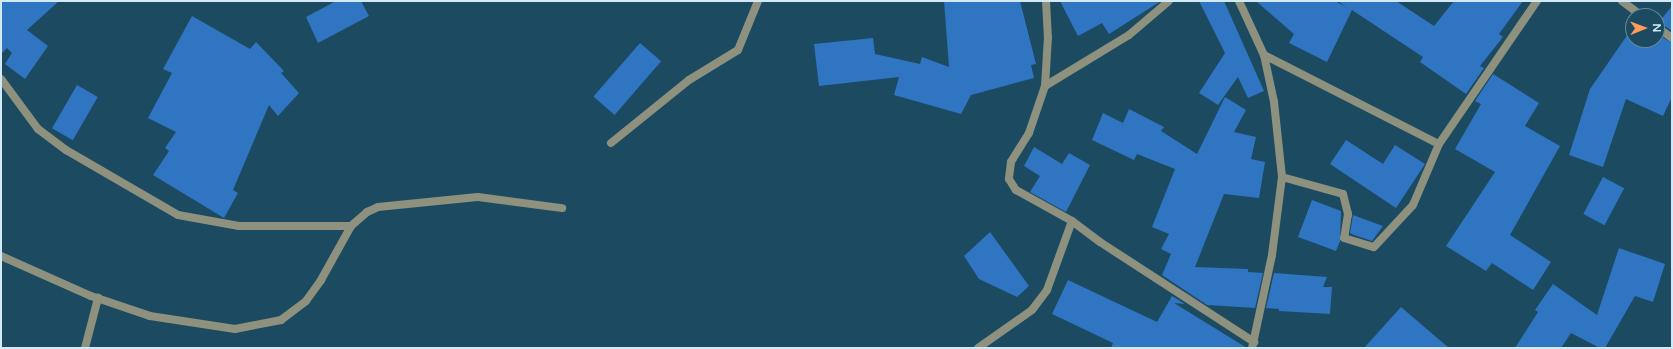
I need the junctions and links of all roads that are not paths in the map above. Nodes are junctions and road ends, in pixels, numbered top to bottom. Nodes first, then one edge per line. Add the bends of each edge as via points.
1 (758, 1) edge
2 (1046, 1) edge
3 (1169, 1) edge
4 (1239, 1) edge
5 (1537, 1) edge
6 (1622, 1) edge
7 (1631, 8) edge
8 (1264, 55) junction
9 (1, 79) edge
10 (1045, 86) junction
11 (611, 143) dead end
12 (1439, 144) junction
13 (1282, 177) junction
14 (562, 208) dead end
15 (1072, 220) junction
16 (351, 226) junction
17 (1, 256) edge
18 (98, 298) junction
19 (1253, 345) edge
20 (85, 348) edge
21 (978, 348) edge

1 - 11 street via 738,50 689,80
2 - 10 street via 1048,37
3 - 10 street via 1164,8 1129,35
4 - 8 street
5 - 12 street
6 - 7 street
8 - 12 street
8 - 13 street via 1274,102
9 - 16 street via 43,133 66,150 178,214 239,226
10 - 15 street via 1029,133 1011,162 1009,179 1016,190
12 - 13 street via 1413,205 1374,247 1344,238 1348,214 1343,194
13 - 19 street via 1272,255
14 - 16 street via 478,197 378,208 367,212
15 - 19 street via 1100,242
15 - 21 street via 1047,290 1032,310
16 - 18 street via 321,280 306,301 281,320 236,329 150,316
17 - 18 street
18 - 20 street

